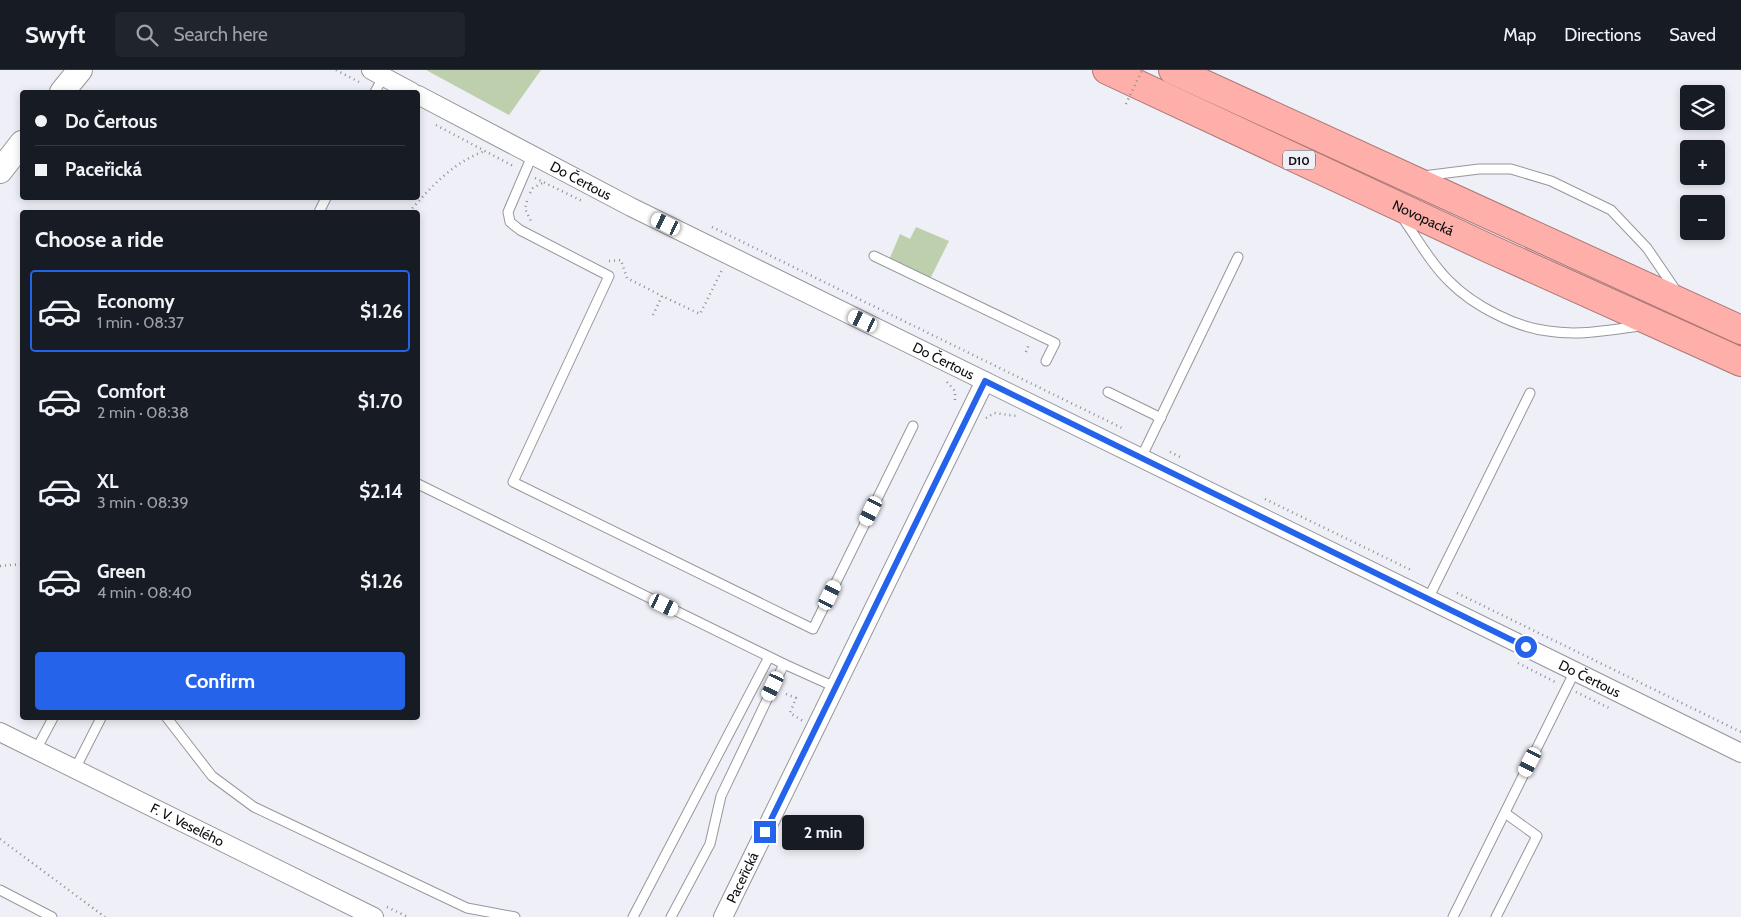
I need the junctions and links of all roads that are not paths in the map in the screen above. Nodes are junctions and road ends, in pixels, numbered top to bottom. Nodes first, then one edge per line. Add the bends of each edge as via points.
1 (80, 70) edge
2 (1107, 70) edge
3 (1173, 70) edge
4 (371, 76) edge
5 (64, 90) edge
6 (374, 90) edge
7 (407, 90) edge
8 (420, 96) edge
9 (20, 146) edge
10 (532, 156) junction
11 (0, 171) edge
12 (1405, 178) junction
13 (1393, 204) junction
14 (874, 256) dead end
15 (1238, 257) dead end
16 (1685, 305) junction
17 (1655, 324) junction
18 (1741, 330) edge
19 (1046, 362) dead end
20 (1741, 362) edge
21 (985, 381) junction
22 (1108, 392) dead end
23 (1530, 393) dead end
24 (1160, 418) junction
25 (913, 426) dead end
26 (1141, 458) junction
27 (420, 485) edge
28 (1428, 599) junction
29 (769, 657) junction
30 (784, 664) junction
31 (1575, 671) junction
32 (835, 687) junction
33 (52, 720) edge
34 (100, 720) edge
35 (170, 720) edge
36 (0, 732) edge
37 (36, 750) junction
38 (1741, 753) edge
39 (75, 769) junction
40 (1505, 813) junction
41 (0, 890) edge
42 (52, 917) edge
43 (374, 917) edge
44 (515, 917) edge
45 (633, 917) edge
46 (671, 917) edge
47 (723, 917) edge
48 (1453, 917) edge
49 (1496, 917) edge

1 - 5 street
2 - 13 highway, Novopacká / D10
3 - 12 highway, Novopacká / D10
4 - 6 lane
4 - 7 street
8 - 10 street, Do Čertous
9 - 11 street
10 - 21 street, Do Čertous
10 - 25 lane via 508,212 510,222 609,276 513,482 813,629
12 - 16 highway, Novopacká / D10
12 - 16 lane via 1479,169 1511,169 1551,181 1611,210 1647,248
13 - 17 highway, Novopacká / D10
13 - 17 lane via 1449,282 1469,298 1507,318 1548,331 1584,333
14 - 19 lane via 1055,343
15 - 24 lane
16 - 18 highway, Novopacká / D10
17 - 20 highway, Novopacká / D10
21 - 26 street, Do Čertous
21 - 32 street, Paceřická
22 - 24 lane
23 - 28 lane
24 - 26 lane
26 - 28 street, Do Čertous
27 - 29 lane
28 - 31 street, Do Čertous
29 - 30 lane
29 - 45 lane
30 - 32 lane
30 - 46 lane via 721,796 710,844
31 - 38 street, Do Čertous
31 - 40 lane
32 - 47 street, Paceřická
33 - 37 lane
34 - 39 lane
35 - 44 lane via 212,776 254,807 467,908
36 - 37 street, F. V. Veselého
37 - 39 street, F. V. Veselého
39 - 43 street, F. V. Veselého
40 - 48 lane
40 - 49 lane via 1537,836
41 - 42 lane

